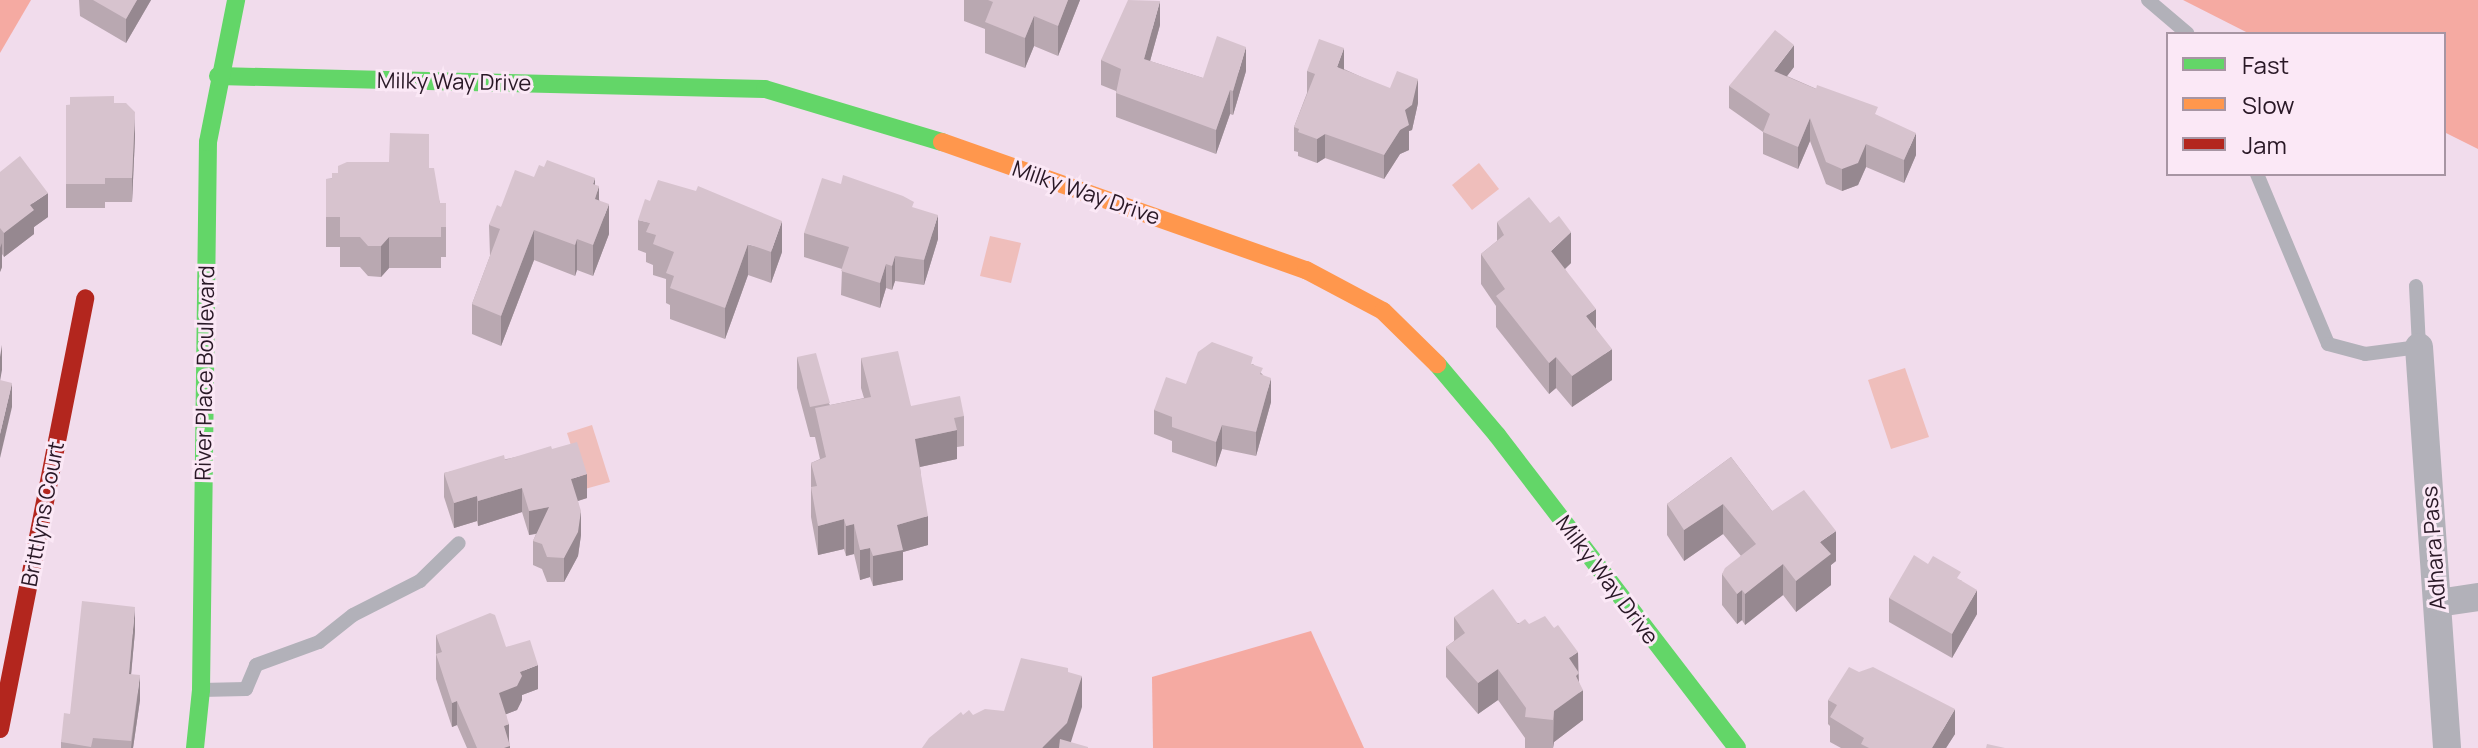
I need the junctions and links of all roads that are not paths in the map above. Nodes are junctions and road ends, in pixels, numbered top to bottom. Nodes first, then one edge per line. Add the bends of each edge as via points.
1 (236, 0) edge
2 (2148, 0) edge
3 (2186, 32) edge
4 (218, 76) junction
5 (2258, 176) edge
6 (2416, 286) dead end
7 (85, 298) dead end
8 (2419, 347) junction
9 (459, 543) dead end
10 (2478, 597) edge
11 (2438, 603) junction
12 (201, 690) junction
13 (0, 729) edge
14 (195, 748) edge
15 (1737, 748) edge
16 (2447, 748) edge

1 - 4 street, River Place Boulevard
2 - 3 lane
4 - 12 street, River Place Boulevard via 208,142
4 - 15 street, Milky Way Drive via 765,89 910,131 1306,270 1383,311 1425,350 1497,435
5 - 8 lane via 2328,344 2365,354
6 - 8 lane
7 - 13 street, Brittlyns Court
8 - 11 street, Adhara Pass
9 - 12 lane via 420,581 353,615 319,642 256,665 246,689
10 - 11 street
11 - 16 street, Adhara Pass
12 - 14 street, River Place Boulevard

